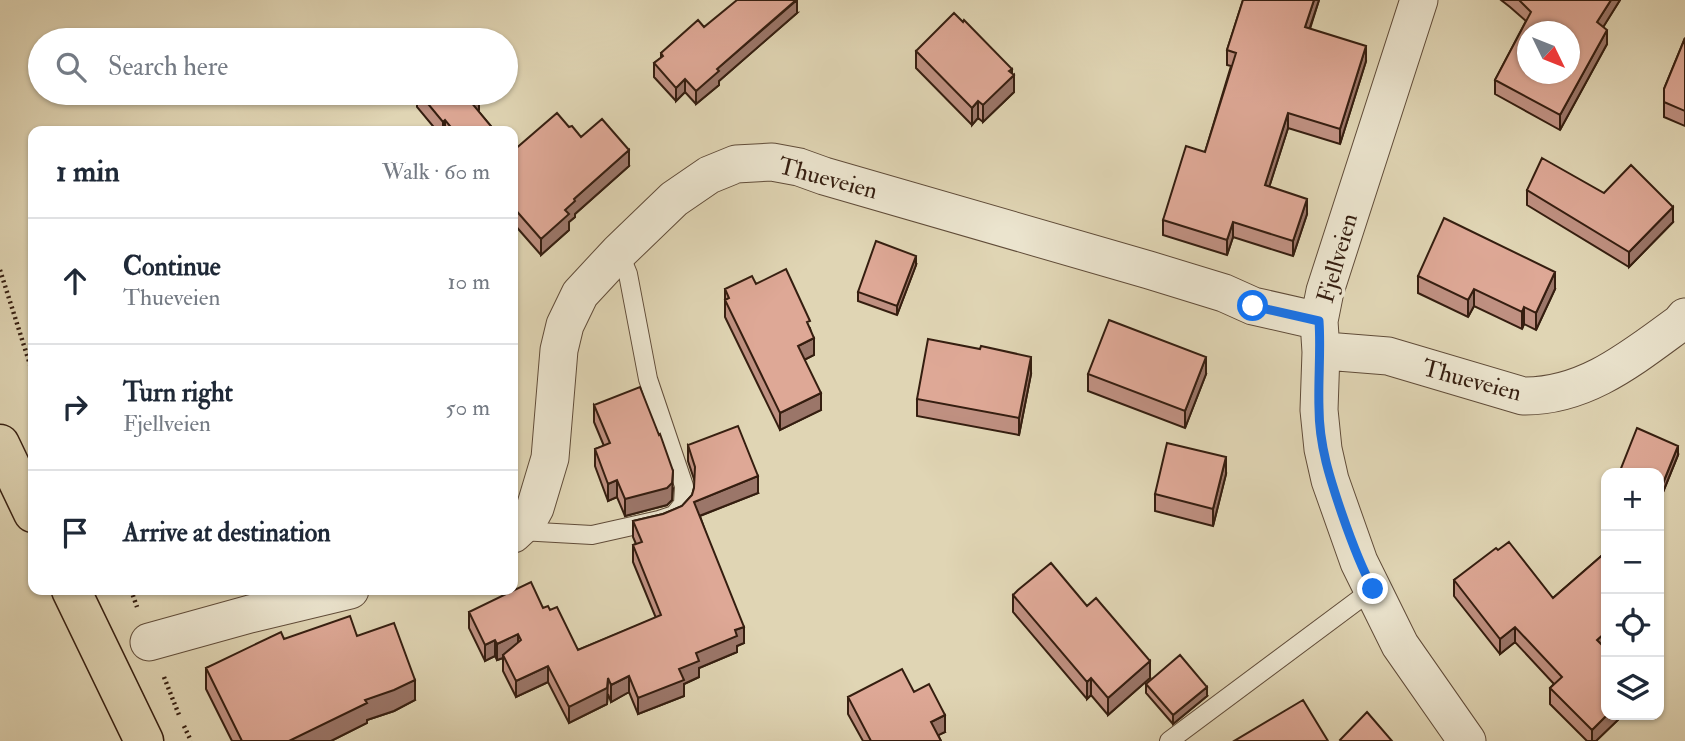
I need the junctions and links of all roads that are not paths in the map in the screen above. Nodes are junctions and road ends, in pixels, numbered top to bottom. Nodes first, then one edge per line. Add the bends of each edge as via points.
1 (1419, 0) edge
2 (619, 252) junction
3 (1685, 317) edge
4 (1320, 337) junction
5 (0, 444) edge
6 (28, 503) edge
7 (518, 530) edge
8 (518, 533) edge
9 (1373, 589) junction
10 (73, 595) edge
11 (328, 595) edge
12 (149, 642) road end
13 (144, 741) edge
14 (1169, 741) edge
15 (1467, 741) edge

1 - 4 street, Fjellveien via 1325,291
2 - 4 street, Thueveien via 674,199 709,176 736,164 772,162 1224,293
2 - 7 street, Thueveien via 580,294 565,325 550,457 534,508
2 - 8 lane via 628,274 648,379 684,486 683,504 659,520 592,535
3 - 4 street, Thueveien via 1625,363 1586,384 1540,396 1522,396 1388,356 1338,352
4 - 9 street, Fjellveien via 1322,449 1359,562
5 - 6 main road
9 - 14 lane
9 - 15 street, Fjellveien via 1400,645
10 - 13 main road
11 - 12 street

